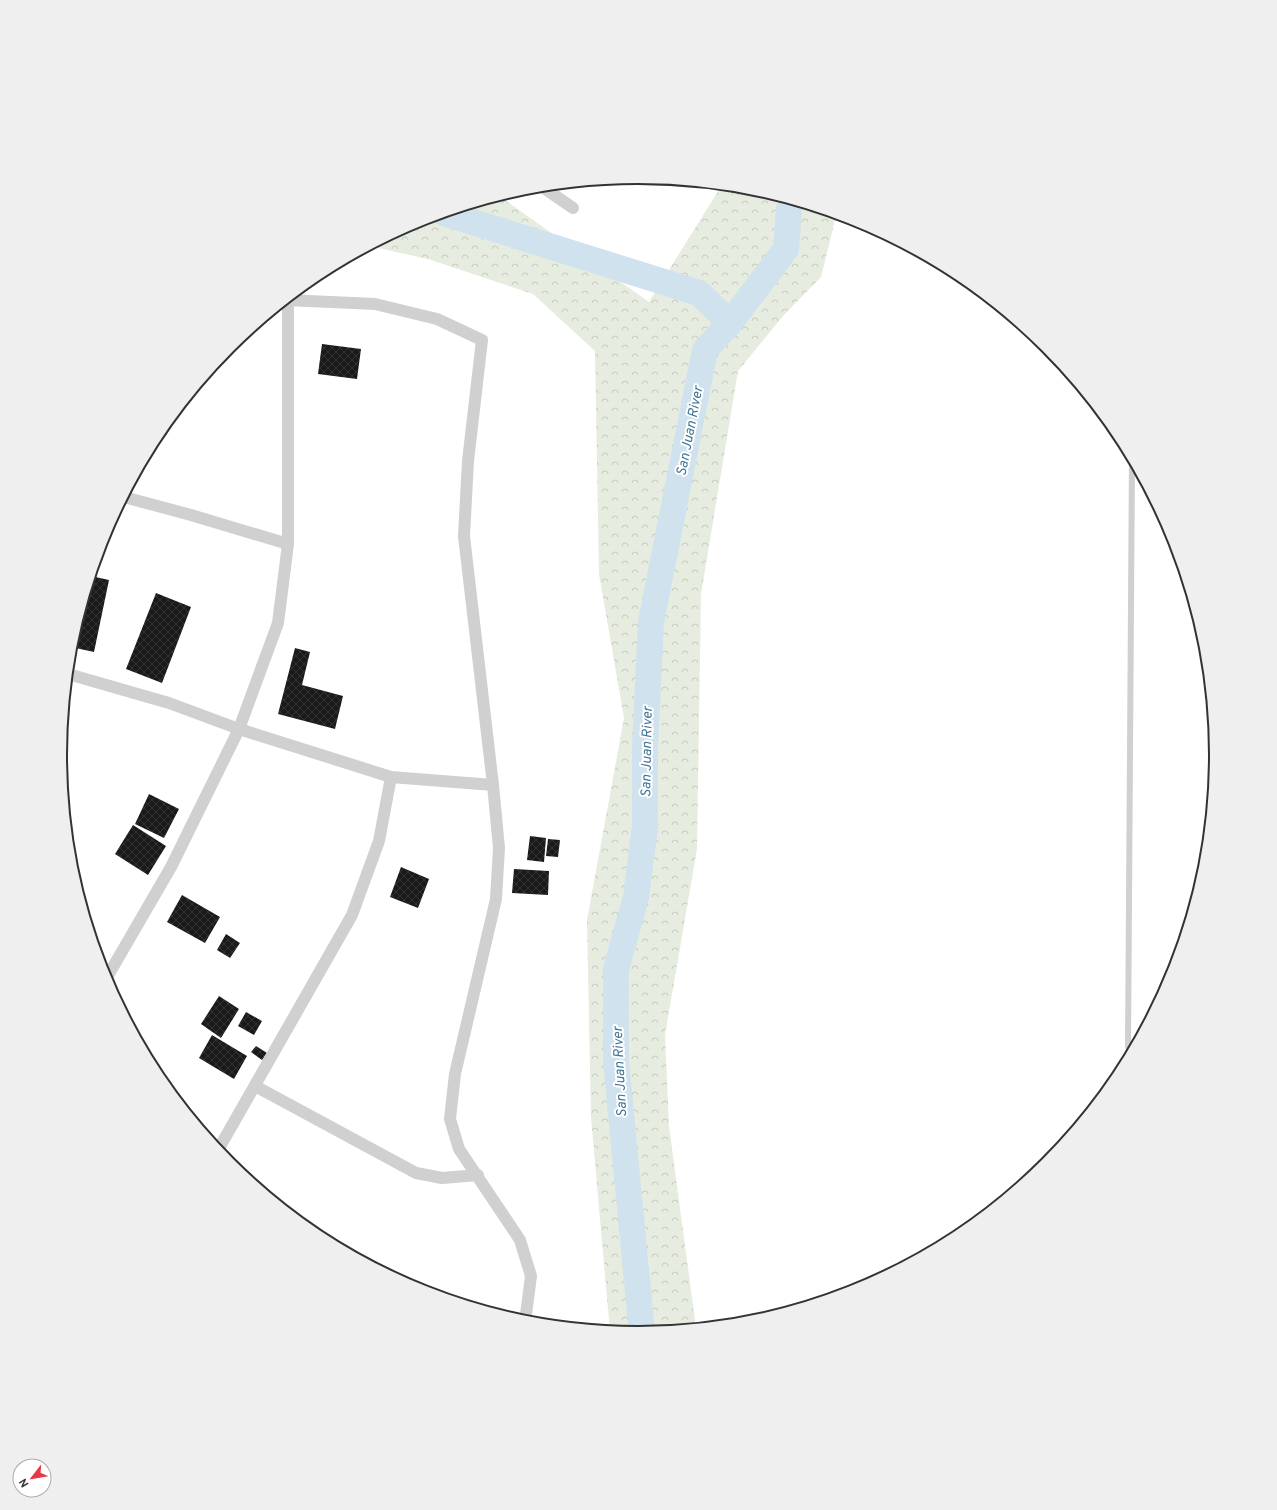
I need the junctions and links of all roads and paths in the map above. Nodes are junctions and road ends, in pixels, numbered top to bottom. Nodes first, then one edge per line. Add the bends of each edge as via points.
1 (548, 191) edge
2 (573, 208) dead end
3 (293, 300) edge
4 (287, 305) edge
5 (1132, 467) edge
6 (128, 498) edge
7 (288, 544) junction
8 (73, 675) edge
9 (239, 729) junction
10 (392, 777) junction
11 (493, 785) junction
12 (110, 972) edge
13 (1129, 1048) edge
14 (255, 1086) junction
15 (221, 1145) edge
16 (478, 1175) junction
17 (526, 1316) edge

1 - 2 street
3 - 11 street via 375,304 437,319 482,340 468,461 464,536
4 - 7 street
5 - 13 lane
6 - 7 street
7 - 9 street via 278,622
8 - 9 street via 169,703
9 - 10 street
9 - 12 street via 171,867
10 - 11 street
10 - 14 street via 379,841 352,915
11 - 16 street via 499,848 496,899 455,1074 450,1119 459,1149
14 - 15 street
14 - 16 street via 416,1173 442,1178
16 - 17 street via 520,1240 532,1276

